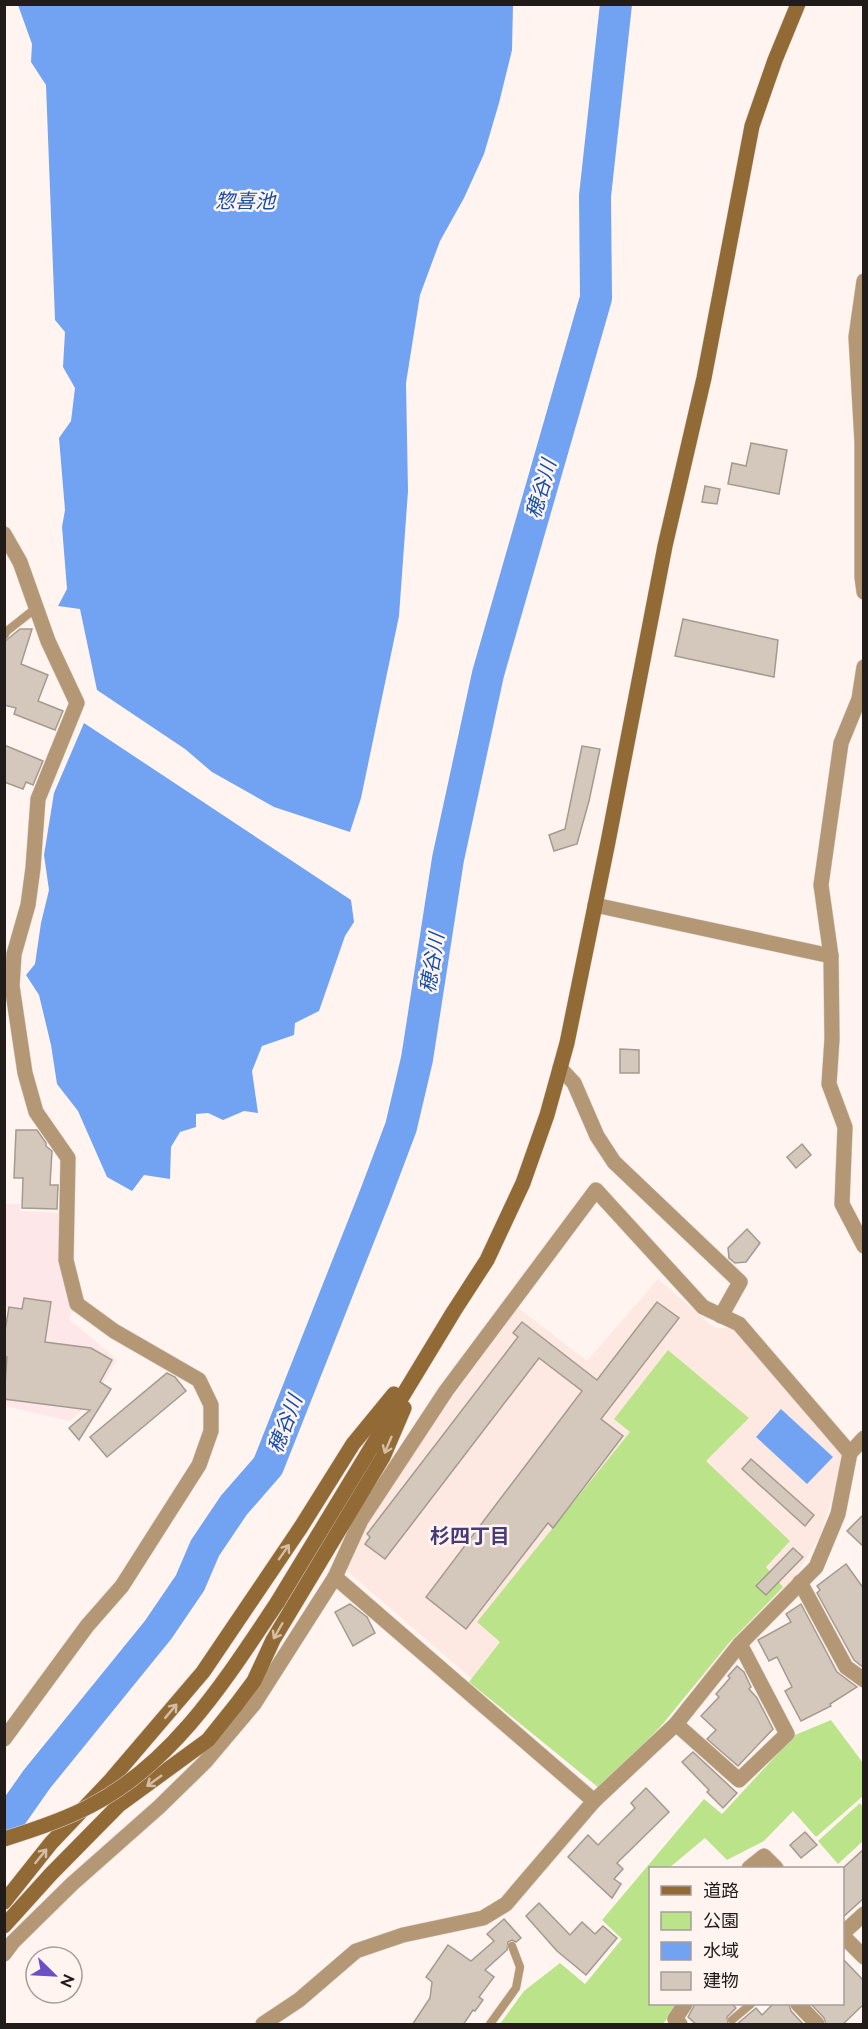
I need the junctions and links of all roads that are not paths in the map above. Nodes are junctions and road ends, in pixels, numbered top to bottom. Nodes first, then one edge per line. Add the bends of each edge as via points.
1 (798, 4) edge
2 (864, 280) edge
3 (4, 534) edge
4 (864, 592) edge
5 (36, 608) junction
6 (4, 636) edge
7 (864, 667) edge
8 (595, 905) junction
9 (831, 956) junction
10 (560, 1068) junction
11 (864, 1246) edge
12 (721, 1316) junction
13 (428, 1353) junction
14 (864, 1438) edge
15 (850, 1453) junction
16 (334, 1577) junction
17 (800, 1582) junction
18 (740, 1644) junction
19 (864, 1680) edge
20 (676, 1724) junction
21 (4, 1738) edge
22 (594, 1801) junction
23 (4, 1839) edge
24 (751, 1867) edge
25 (774, 1867) edge
26 (4, 1902) edge
27 (864, 1914) edge
28 (4, 1926) edge
29 (844, 1933) edge
30 (844, 1935) edge
31 (513, 1946) dead end
32 (4, 1954) edge
33 (864, 1957) edge
34 (684, 2005) edge
35 (750, 2005) edge
36 (799, 2005) edge
37 (732, 2020) dead end
38 (263, 2025) edge
39 (490, 2025) edge
40 (680, 2025) edge
41 (817, 2025) edge

1 - 8 street via 753,126
2 - 4 street via 856,337
3 - 5 street via 20,562
5 - 6 lane
5 - 21 street via 77,703 38,799 28,905 14,954 12,986 25,1073 36,1112 68,1158 66,1260 77,1304 114,1331 199,1380 211,1405 211,1431 199,1466 122,1586 87,1626
7 - 9 street via 859,699 841,743 820,885
8 - 9 street
8 - 10 street
9 - 11 street via 829,1084 845,1127 842,1204
10 - 12 street via 574,1083 597,1137 614,1162 740,1282
10 - 13 street via 547,1115 508,1218 487,1260
12 - 15 street via 739,1324
12 - 16 street via 703,1307 596,1190 446,1391 361,1520
13 - 23 street, bridge via 277,1603 192,1722 142,1773 90,1807
26 -> 13 street via 51,1843 203,1672 353,1444
13 -> 28 street via 383,1457 236,1706 208,1740 119,1805
14 - 15 street
15 - 17 street via 838,1514 816,1567
16 - 22 street
16 - 32 street via 254,1704 206,1762 72,1884
17 - 18 street
17 - 19 street via 846,1667
18 - 20 street
18 - 20 street via 787,1734 739,1780
20 - 22 street
22 - 38 street via 506,1904 483,1918 403,1935 357,1951
24 - 25 street via 764,1856
27 - 29 street
30 - 33 street
31 - 39 lane via 520,1967 516,1988
34 - 40 street via 675,2019
35 - 37 lane
36 - 41 street

